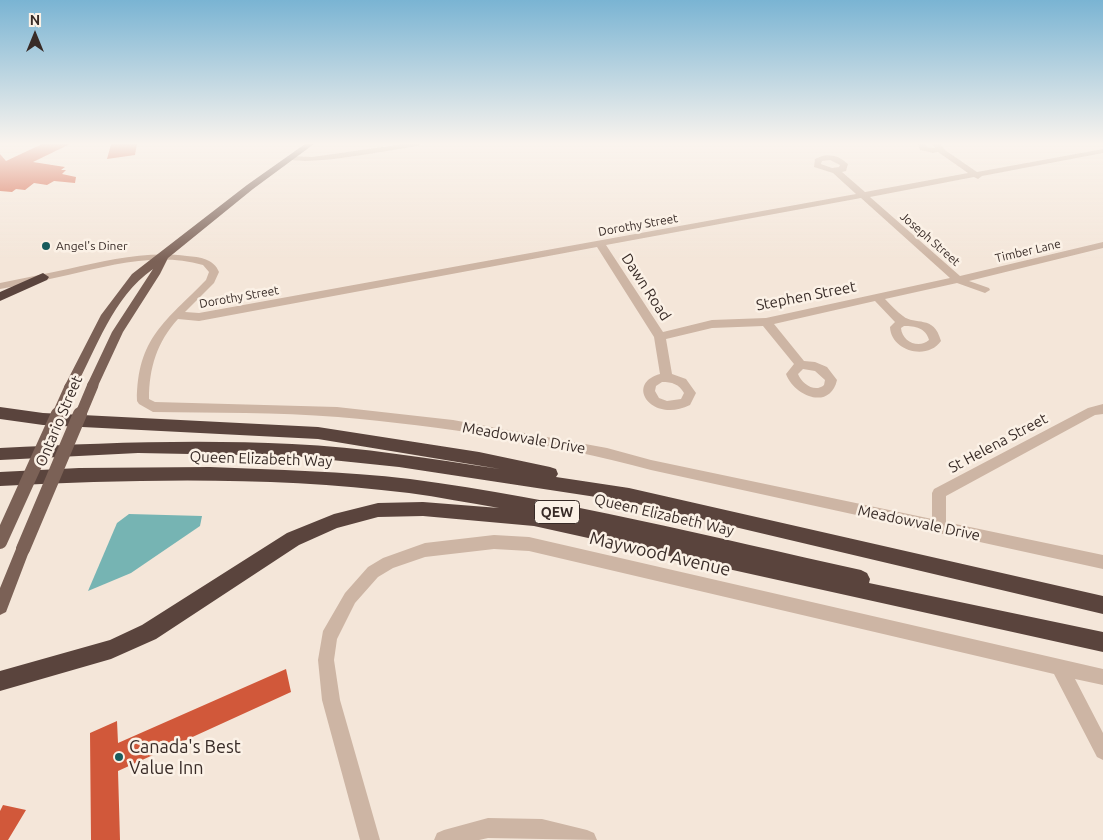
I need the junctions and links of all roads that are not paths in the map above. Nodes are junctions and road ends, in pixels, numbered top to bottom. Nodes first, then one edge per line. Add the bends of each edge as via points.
1 (255, 183) edge
2 (849, 183) edge
3 (937, 183) edge
4 (863, 196) junction
5 (602, 244) junction
6 (1103, 245) edge
7 (164, 256) junction
8 (43, 278) junction
9 (958, 280) junction
10 (0, 286) edge
11 (985, 290) dead end
12 (0, 297) edge
13 (877, 297) junction
14 (176, 315) junction
15 (766, 322) junction
16 (902, 322) dead end
17 (660, 337) junction
18 (801, 365) dead end
19 (667, 378) dead end
20 (1103, 409) edge
21 (0, 413) edge
22 (0, 454) edge
23 (0, 479) edge
24 (629, 495) junction
25 (939, 527) junction
26 (0, 542) edge
27 (1103, 562) edge
28 (1103, 606) edge
29 (0, 607) edge
30 (1103, 637) edge
31 (1103, 642) edge
32 (1059, 666) junction
33 (1103, 677) edge
34 (0, 681) edge
35 (1103, 751) edge
36 (370, 840) edge
37 (444, 840) edge
38 (587, 840) edge

1 - 7 main road, Ontario Street
2 - 4 street, Joseph Street
3 - 4 street, Dorothy Street
4 - 5 street, Dorothy Street
4 - 9 street, Joseph Street
5 - 14 street, Dorothy Street via 199,317
5 - 17 street, Dawn Road via 604,252
6 - 9 street, Timber Lane
7 - 8 street via 131,257
7 - 14 street, Meadowvale Drive via 207,262 214,272 210,281
7 - 26 main road, Ontario Street, bridge via 136,276 106,315
7 - 29 main road, Ontario Street, bridge via 118,332
8 - 10 street
8 - 12 highway
9 - 11 street
9 - 13 street, Stephen Street
13 - 15 street, Stephen Street
13 - 16 street
14 - 25 street, Meadowvale Drive via 156,341 142,385 143,401 153,407 337,412 453,424 607,453
15 - 17 street, Stephen Street via 712,324
15 - 18 street
17 - 19 street, Dawn Road
20 - 25 street, St Helena Street via 1092,411 939,493
21 - 24 highway via 44,419 318,433 479,458
22 - 24 highway, Queen Elizabeth Way / QEW via 138,447 293,450 399,461
23 - 30 highway, Queen Elizabeth Way / QEW via 210,474 408,486 591,518
24 - 28 highway, Queen Elizabeth Way / QEW
25 - 27 street, Meadowvale Drive
31 - 34 highway via 534,519 423,509 378,510 334,521 293,539 149,632 111,649
32 - 33 street, Maywood Avenue
32 - 35 street
32 - 36 street, Maywood Avenue via 529,544 494,542 425,550 373,572 350,598 330,637 326,660 330,700
37 - 38 street via 488,828 542,829

